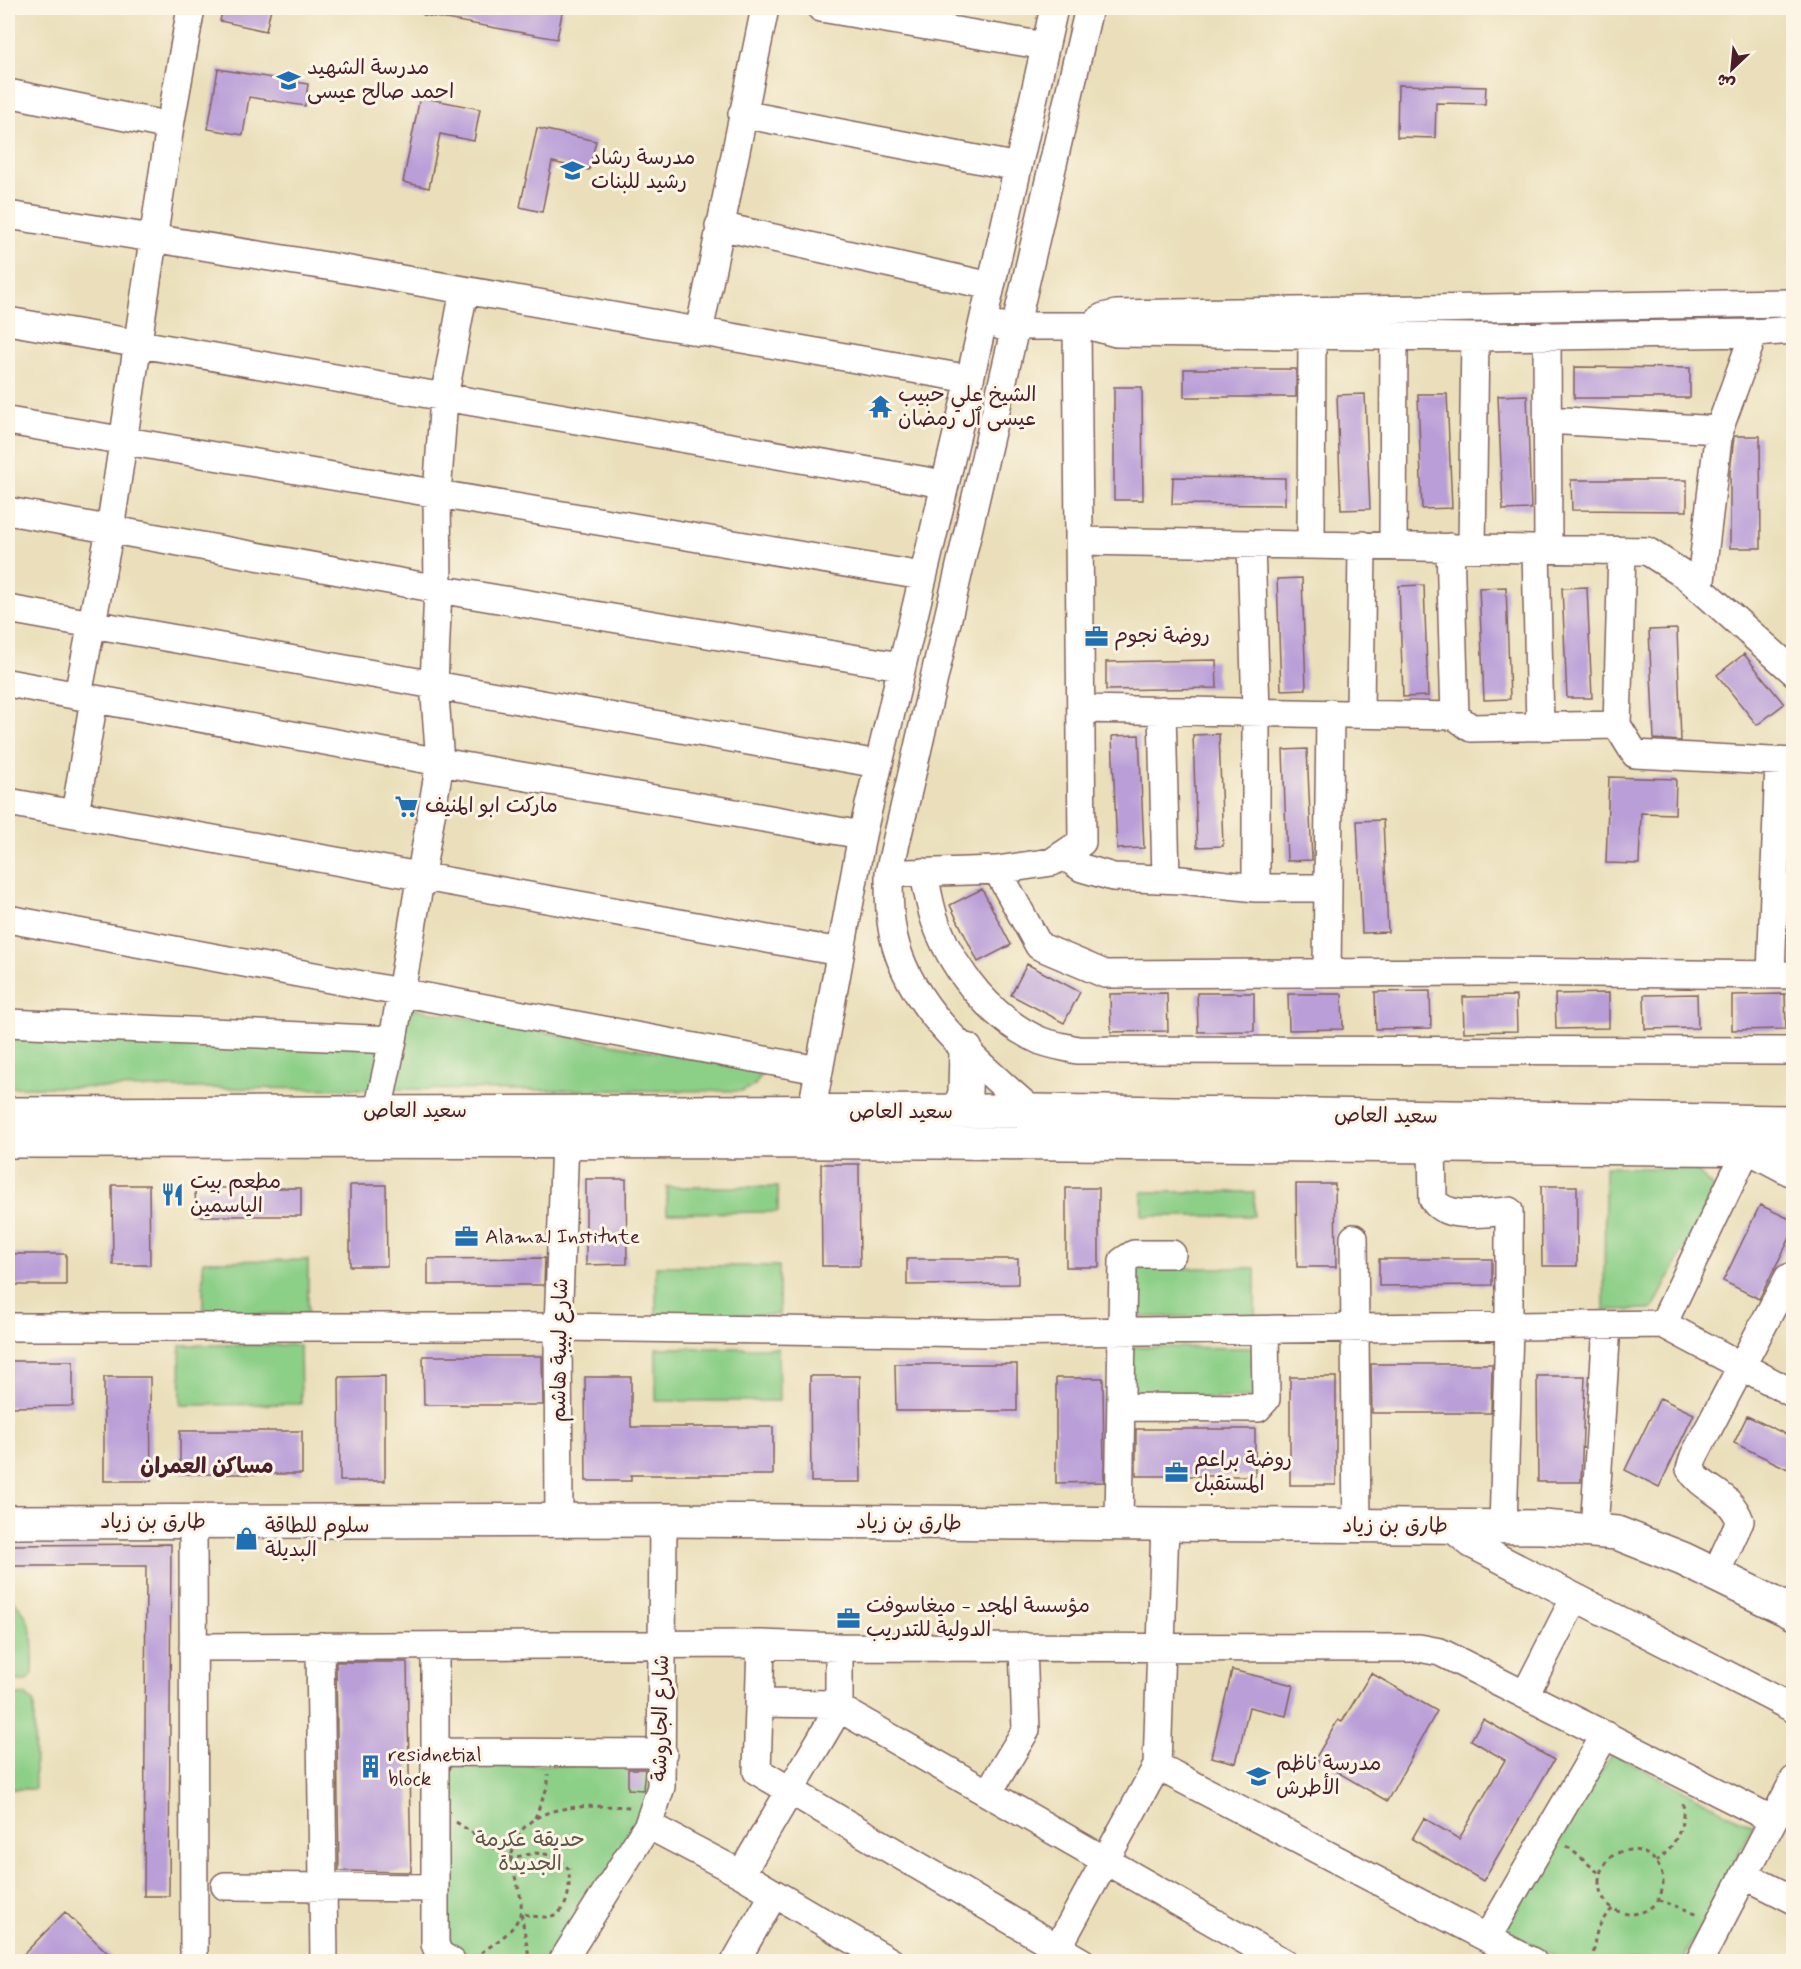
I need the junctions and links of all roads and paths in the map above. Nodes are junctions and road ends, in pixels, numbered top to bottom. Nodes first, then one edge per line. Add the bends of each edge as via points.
1 (765, 8) edge
2 (821, 8) edge
3 (1054, 8) edge
4 (1089, 8) edge
5 (183, 9) edge
6 (1045, 46) junction
7 (8, 93) edge
8 (742, 114) junction
9 (170, 126) junction
10 (1018, 167) junction
11 (8, 215) edge
12 (719, 226) junction
13 (153, 238) junction
14 (991, 286) junction
15 (464, 290) junction
16 (1794, 303) edge
17 (8, 321) edge
18 (982, 326) junction
19 (1084, 326) junction
20 (1017, 327) junction
21 (1794, 330) edge
22 (699, 332) junction
23 (1754, 333) junction
24 (1312, 334) junction
25 (1547, 335) junction
26 (1394, 336) junction
27 (1475, 337) junction
28 (139, 344) junction
29 (970, 379) junction
30 (444, 398) junction
31 (1547, 420) junction
32 (8, 421) edge
33 (1719, 430) junction
34 (123, 441) junction
35 (945, 484) junction
36 (437, 494) junction
37 (8, 511) edge
38 (110, 530) junction
39 (1079, 541) junction
40 (1251, 544) junction
41 (1311, 544) junction
42 (1362, 545) junction
43 (1393, 546) junction
44 (1461, 547) junction
45 (1542, 549) junction
46 (1622, 551) junction
47 (922, 576) junction
48 (438, 589) junction
49 (1700, 589) junction
50 (8, 609) edge
51 (91, 624) junction
52 (900, 666) junction
53 (1794, 672) edge
54 (8, 683) edge
55 (434, 684) junction
56 (86, 697) junction
57 (1082, 709) junction
58 (1162, 710) junction
59 (1256, 712) junction
60 (1330, 712) junction
61 (1360, 713) junction
62 (1455, 716) junction
63 (1617, 725) junction
64 (1540, 727) junction
65 (440, 762) junction
66 (1786, 762) edge
67 (878, 764) junction
68 (8, 802) edge
69 (75, 814) junction
70 (862, 834) junction
71 (1062, 855) junction
72 (997, 870) junction
73 (855, 872) junction
74 (923, 872) junction
75 (889, 873) junction
76 (419, 877) junction
77 (1166, 879) junction
78 (1256, 888) junction
79 (1328, 888) junction
80 (8, 919) edge
81 (840, 951) junction
82 (1327, 973) junction
83 (1782, 974) edge
84 (399, 991) junction
85 (8, 1023) edge
86 (393, 1040) junction
87 (966, 1050) junction
88 (1794, 1051) edge
89 (818, 1070) junction
90 (378, 1111) junction
91 (1032, 1111) junction
92 (961, 1112) junction
93 (8, 1114) edge
94 (1794, 1122) edge
95 (808, 1127) junction
96 (8, 1141) edge
97 (565, 1141) junction
98 (946, 1142) junction
99 (1432, 1146) junction
100 (1747, 1149) junction
101 (1794, 1149) edge
102 (1794, 1174) edge
103 (1354, 1238) dead end
104 (1172, 1254) dead end
105 (1794, 1276) edge
106 (1663, 1324) junction
107 (1607, 1325) junction
108 (8, 1327) edge
109 (558, 1328) junction
110 (1509, 1328) junction
111 (1353, 1329) junction
112 (1265, 1330) junction
113 (1122, 1332) junction
114 (1743, 1367) junction
115 (1794, 1394) edge
116 (1121, 1407) junction
117 (663, 1521) junction
118 (8, 1522) edge
119 (193, 1522) junction
120 (559, 1522) junction
121 (1119, 1525) junction
122 (1165, 1525) junction
123 (1357, 1526) junction
124 (1449, 1526) junction
125 (1503, 1526) junction
126 (1594, 1531) junction
127 (1715, 1575) junction
128 (1575, 1597) junction
129 (1794, 1613) edge
130 (662, 1644) junction
131 (761, 1644) junction
132 (321, 1646) junction
133 (435, 1646) junction
134 (1023, 1646) junction
135 (193, 1647) junction
136 (839, 1647) junction
137 (1161, 1648) junction
138 (1526, 1695) junction
139 (759, 1703) junction
140 (839, 1708) junction
141 (1794, 1709) edge
142 (1605, 1735) junction
143 (435, 1752) junction
144 (548, 1752) junction
145 (663, 1752) junction
146 (1157, 1766) junction
147 (1681, 1773) junction
148 (1794, 1780) edge
149 (790, 1791) junction
150 (988, 1793) junction
151 (435, 1808) junction
152 (650, 1816) junction
153 (535, 1818) junction
154 (1773, 1820) junction
155 (1545, 1839) junction
156 (511, 1858) junction
157 (1105, 1860) junction
158 (1656, 1862) junction
159 (741, 1874) junction
160 (1600, 1874) junction
161 (1744, 1875) junction
162 (225, 1886) dead end
163 (323, 1887) junction
164 (435, 1888) junction
165 (774, 1894) junction
166 (1658, 1900) junction
167 (1794, 1900) edge
168 (1613, 1908) junction
169 (521, 1913) junction
170 (1718, 1926) junction
171 (1487, 1938) junction
172 (1054, 1954) edge
173 (194, 1962) edge
174 (324, 1962) edge
175 (452, 1962) edge
176 (469, 1962) edge
177 (530, 1962) edge
178 (562, 1962) edge
179 (735, 1962) edge
180 (891, 1962) edge
181 (1082, 1962) edge
182 (1283, 1962) edge
183 (1533, 1962) edge
184 (1594, 1962) edge
185 (1699, 1962) edge

1 - 8 street
2 - 6 street
3 - 6 street
4 - 20 street
5 - 9 street
6 - 10 street
7 - 9 street
8 - 10 street
8 - 12 street
9 - 13 street
10 - 14 street
11 - 13 street
12 - 14 street
12 - 22 street
13 - 15 street
13 - 28 street
14 - 18 street
15 - 22 street
15 - 30 street
16 - 19 street via 1116,314
17 - 28 street
18 - 20 street
18 - 29 street
19 - 20 street
19 - 24 street via 1116,333
19 - 39 street
20 - 75 street
21 - 23 street
22 - 29 street
23 - 25 street
23 - 33 street
24 - 26 street
24 - 41 street
25 - 27 street
25 - 31 street
26 - 27 street
26 - 43 street
27 - 44 street
28 - 30 street
28 - 34 street
29 - 35 street
30 - 35 street
30 - 36 street
31 - 33 street
31 - 45 street
32 - 34 street
33 - 49 street
34 - 36 street
34 - 38 street
35 - 47 street
36 - 47 street
36 - 48 street
37 - 38 street
38 - 48 street
38 - 51 street
39 - 40 street
39 - 57 street
40 - 41 street
40 - 59 street
41 - 42 street
42 - 43 street
42 - 61 street
43 - 44 street
44 - 45 street
44 - 62 street
45 - 46 street
45 - 64 street
46 - 49 street via 1647,551
46 - 63 street
47 - 52 street
48 - 52 street
48 - 55 street
49 - 53 street
50 - 51 street
51 - 55 street
51 - 56 street
52 - 67 street
54 - 56 street
55 - 65 street
55 - 67 street
56 - 65 street
56 - 69 street
57 - 58 street
57 - 71 street via 1082,842
58 - 59 street
58 - 77 street
59 - 60 street
59 - 78 street
60 - 61 street
60 - 79 street
61 - 62 street
62 - 64 street via 1471,728
63 - 64 street
63 - 66 street via 1635,754
65 - 70 street
65 - 76 street
66 - 83 street
67 - 70 street
68 - 69 street
69 - 76 street
70 - 73 street
71 - 72 street via 1052,862
71 - 77 street via 1082,868 1113,877
72 - 74 street
72 - 82 street via 1039,946 1105,974
73 - 75 street
73 - 81 street
74 - 75 street
74 - 88 street via 937,927 976,992 1009,1021 1041,1041 1077,1050
75 - 87 street via 891,923 908,978
76 - 81 street
76 - 84 street
77 - 78 street
78 - 79 street
79 - 82 street
80 - 84 street
81 - 89 street
82 - 83 street
84 - 86 street
84 - 89 street
85 - 86 street
86 - 90 street
87 - 91 street
87 - 92 main road via 968,1074
89 - 95 street
90 - 93 main road, سعيد العاص
90 - 95 main road, سعيد العاص
91 - 92 main road, سعيد العاص
91 - 94 main road, سعيد العاص
92 - 95 main road, سعيد العاص
92 - 98 main road
95 - 97 main road
95 - 98 main road
96 - 97 main road
97 - 109 street, شارع لبيبة هاشم
98 - 99 main road
99 - 100 main road
99 - 110 street via 1433,1199 1438,1207 1449,1212 1509,1211
100 - 101 main road
100 - 102 street
100 - 106 street
103 - 111 street
104 - 113 street via 1134,1254 1124,1261
105 - 114 street via 1788,1278
106 - 107 street
106 - 114 street
107 - 110 street
107 - 126 street
108 - 109 street
109 - 113 street
109 - 120 street, شارع لبيبة هاشم
110 - 111 street
110 - 125 street
111 - 112 street
111 - 123 street
112 - 113 street
112 - 116 street via 1266,1399 1262,1406
113 - 116 street
114 - 115 street
114 - 127 street via 1690,1468 1696,1479 1723,1494 1740,1521
116 - 121 street
117 - 120 main road, طارق بن زياد
117 - 121 main road, طارق بن زياد
117 - 130 street, شارع الجاروشة
118 - 119 main road, طارق بن زياد
119 - 120 main road, طارق بن زياد
119 - 135 street
121 - 122 main road, طارق بن زياد
122 - 123 main road, طارق بن زياد
122 - 137 street
123 - 124 main road, طارق بن زياد
124 - 125 main road, طارق بن زياد
124 - 128 street via 1471,1544
125 - 126 main road, طارق بن زياد
126 - 127 main road, طارق بن زياد via 1617,1533
127 - 129 main road, طارق بن زياد
128 - 138 street
128 - 141 street
130 - 131 street
130 - 133 street
130 - 145 street, شارع الجاروشة
131 - 136 street
131 - 139 street
132 - 133 street
132 - 135 street
132 - 163 street
133 - 143 street
134 - 136 street
134 - 137 street
134 - 150 street via 1026,1730
135 - 173 street
136 - 140 street
137 - 138 street via 1419,1648 1440,1652
137 - 146 street
138 - 142 street
139 - 140 street via 832,1704
139 - 149 street via 757,1771
140 - 149 street
140 - 150 street
142 - 147 street
142 - 155 street
143 - 144 street
143 - 151 street
144 - 145 street
144 - 153 path via 548,1785
145 - 152 street, شارع الجاروشة via 661,1787
146 - 157 street
146 - 171 street
147 - 154 street
147 - 158 path via 1682,1832
148 - 154 street
149 - 159 street
149 - 172 street
150 - 157 street
151 - 156 path
151 - 164 street
152 - 153 path via 596,1806 560,1810
152 - 159 street
152 - 178 street, شارع الجاروشة
153 - 156 path via 520,1831
154 - 161 street
155 - 160 path via 1570,1847
155 - 171 street
156 - 169 path
156 - 169 path via 554,1855 569,1869 570,1893 562,1910 536,1918
157 - 172 street
157 - 182 street
158 - 160 path via 1640,1851 1621,1851 1606,1862
158 - 166 path via 1663,1878
159 - 165 street
160 - 168 path via 1601,1894
161 - 167 street
161 - 170 street
162 - 163 street
163 - 164 street
163 - 174 street
164 - 175 street via 435,1944 439,1954
165 - 179 street
165 - 180 street
166 - 168 path via 1645,1912 1634,1914
166 - 170 path via 1698,1913
168 - 184 path via 1599,1922 1593,1940
169 - 176 path via 512,1930
169 - 177 path
170 - 185 street
171 - 183 street
172 - 181 street

